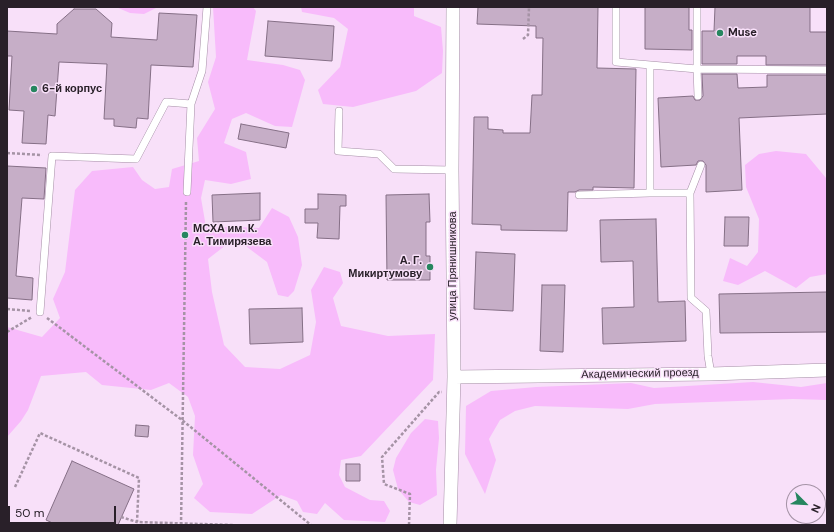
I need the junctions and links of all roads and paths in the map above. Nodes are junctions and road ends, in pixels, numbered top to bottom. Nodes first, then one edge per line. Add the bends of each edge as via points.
1 (207, 7) edge
2 (453, 7) edge
3 (529, 7) edge
4 (616, 7) edge
5 (697, 7) edge
6 (523, 39) dead end
7 (650, 65) junction
8 (697, 69) junction
9 (827, 70) edge
10 (698, 96) dead end
11 (191, 104) junction
12 (339, 111) dead end
13 (7, 153) edge
14 (52, 156) junction
15 (701, 165) dead end
16 (452, 170) junction
17 (187, 192) joint
18 (650, 193) junction
19 (690, 194) junction
20 (579, 195) dead end
21 (7, 309) edge
22 (40, 312) junction
23 (7, 332) edge
24 (827, 370) edge
25 (711, 374) junction
26 (454, 377) junction
27 (442, 392) dead end
28 (182, 420) junction
29 (15, 487) dead end
30 (121, 517) dead end
31 (138, 522) junction
32 (181, 524) edge
33 (233, 525) edge
34 (311, 525) edge
35 (409, 525) edge
36 (450, 525) edge

1 - 11 lane via 202,71
2 - 16 street, улица Прянишникова
3 - 6 path via 528,35
4 - 7 lane via 616,62
5 - 8 lane
7 - 8 lane
7 - 18 lane
8 - 9 lane
8 - 10 lane
11 - 14 lane via 166,102 136,159
11 - 17 lane
12 - 16 lane via 338,151 379,154 394,169
13 - 14 path
14 - 22 lane
15 - 19 lane
16 - 26 street, улица Прянишникова
17 - 28 path
18 - 19 lane
18 - 20 lane
19 - 25 lane via 691,298 706,312
21 - 22 path
22 - 23 path
22 - 28 path
24 - 25 street, Академический проезд
25 - 26 street, Академический проезд
26 - 36 street, улица Прянишникова
27 - 35 path via 439,392 382,457 384,484 410,494
28 - 32 path
28 - 34 path
29 - 31 path via 40,433 139,478
30 - 31 path
31 - 32 path
32 - 33 path

